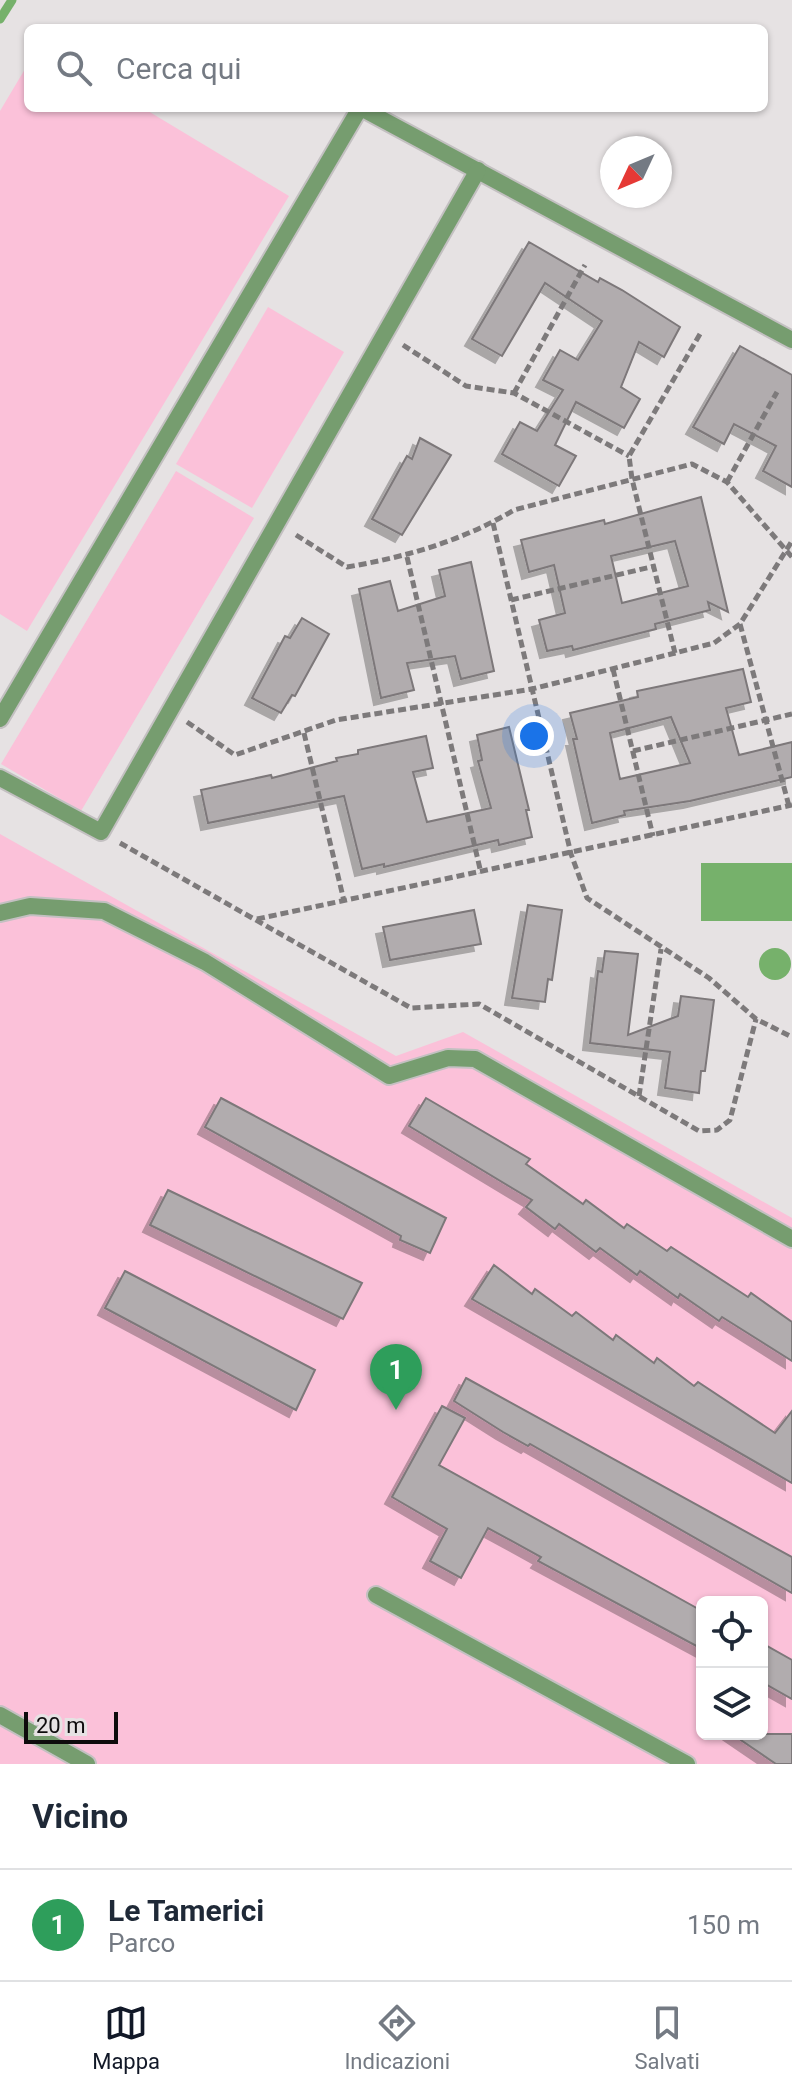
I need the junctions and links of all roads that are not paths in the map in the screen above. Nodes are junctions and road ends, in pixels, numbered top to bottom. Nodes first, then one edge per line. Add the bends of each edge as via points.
1 (358, 112) edge
2 (368, 112) edge
3 (478, 170) junction
4 (792, 340) edge
5 (0, 719) edge
6 (0, 778) edge
7 (0, 913) edge
8 (792, 1239) edge
9 (376, 1595) dead end
10 (0, 1715) edge
11 (87, 1764) edge
12 (687, 1764) edge

1 - 5 lane
2 - 3 lane
3 - 4 lane
3 - 6 lane via 101,832
7 - 8 lane via 30,906 104,911 205,962 389,1076 448,1058 475,1059
9 - 12 lane
10 - 11 lane

